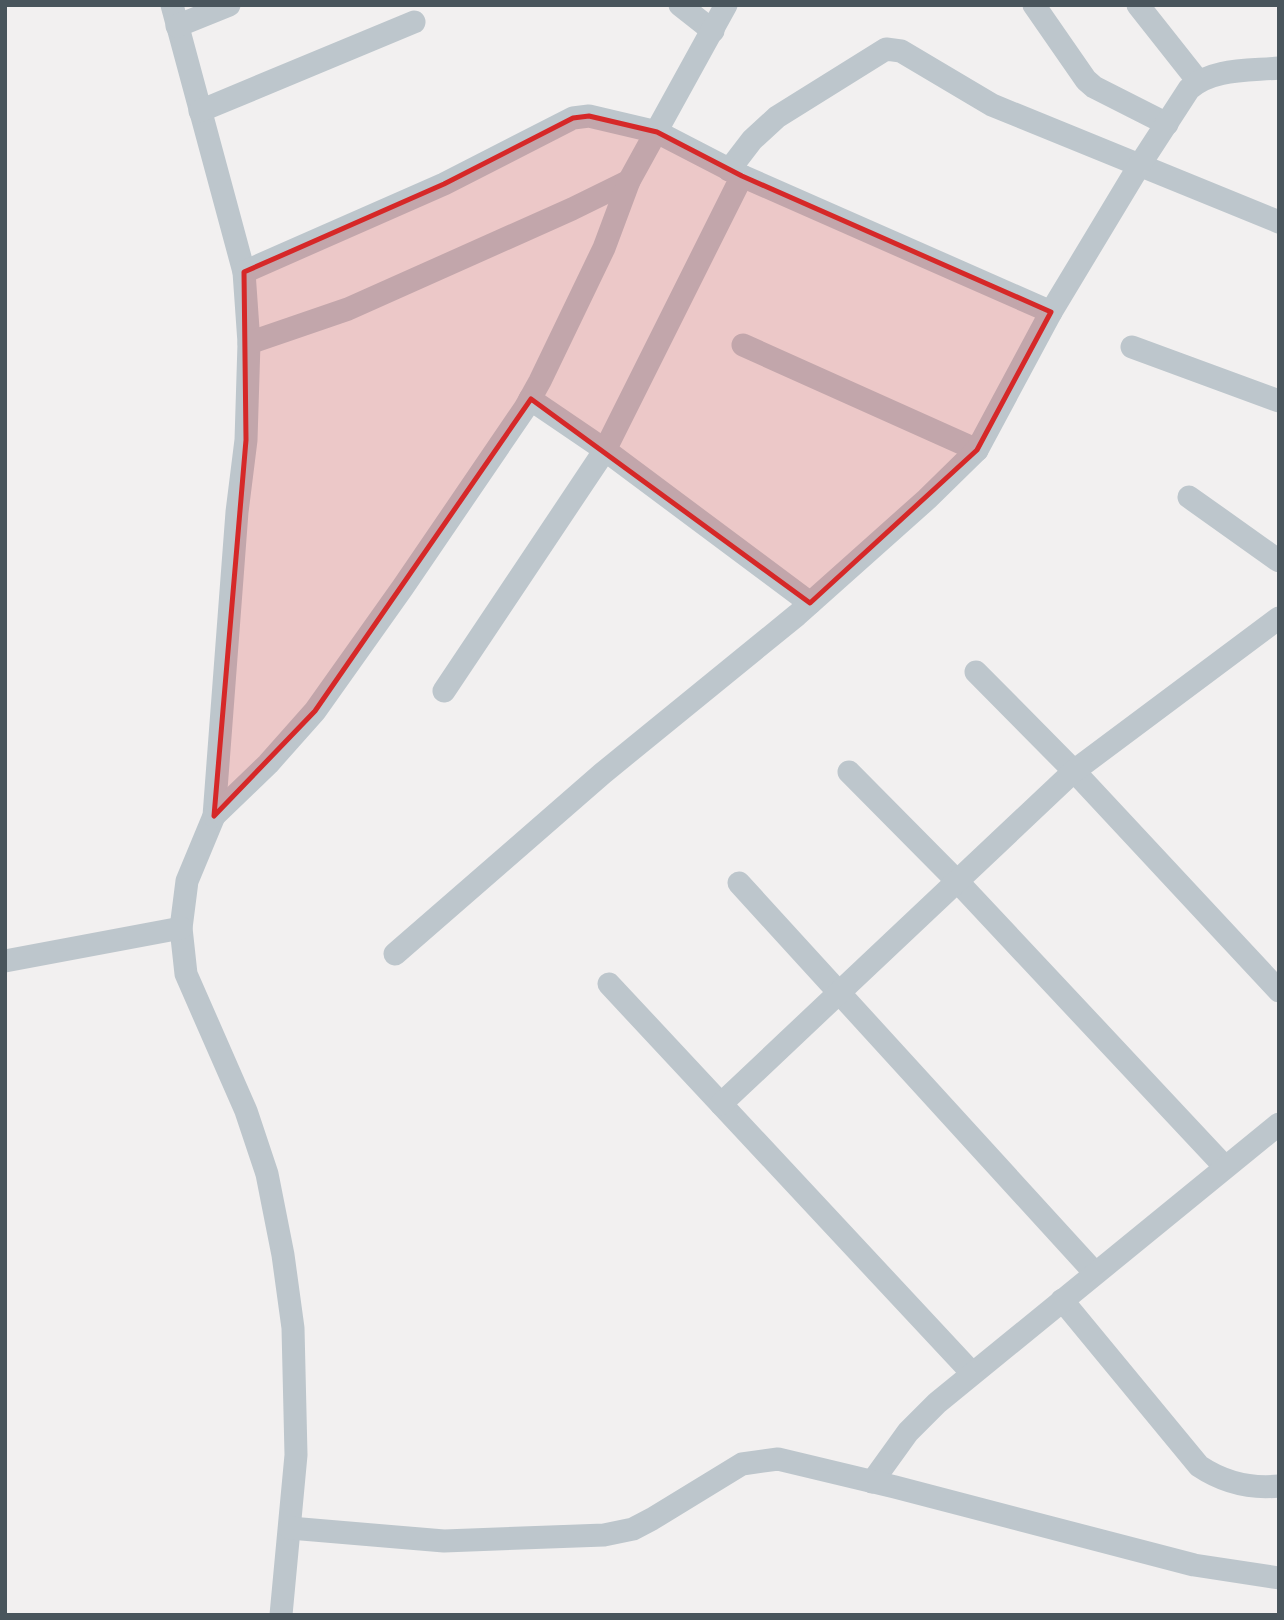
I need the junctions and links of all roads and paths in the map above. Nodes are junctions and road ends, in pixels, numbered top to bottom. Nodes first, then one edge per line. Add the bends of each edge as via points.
1 (229, 5) edge
2 (680, 5) edge
3 (726, 5) edge
4 (1034, 5) edge
5 (1138, 5) edge
6 (175, 16) edge
7 (414, 22) dead end
8 (713, 31) junction
9 (1279, 68) edge
10 (1198, 81) junction
11 (200, 111) junction
12 (1167, 124) junction
13 (657, 132) junction
14 (1139, 166) junction
15 (736, 173) junction
16 (629, 181) junction
17 (1279, 222) edge
18 (244, 272) junction
19 (1051, 312) junction
20 (249, 342) junction
21 (743, 345) dead end
22 (1132, 347) dead end
23 (530, 399) junction
24 (1279, 401) edge
25 (604, 450) junction
26 (977, 450) junction
27 (1189, 497) dead end
28 (1279, 561) edge
29 (810, 603) junction
30 (1279, 618) edge
31 (976, 672) dead end
32 (444, 691) dead end
33 (1074, 771) junction
34 (849, 772) dead end
35 (214, 816) junction
36 (957, 881) junction
37 (739, 883) dead end
38 (181, 928) junction
39 (395, 954) dead end
40 (5, 961) edge
41 (609, 984) dead end
42 (1279, 991) edge
43 (838, 994) junction
44 (721, 1104) junction
45 (1279, 1124) edge
46 (1225, 1167) junction
47 (1095, 1273) junction
48 (1062, 1300) junction
49 (972, 1373) junction
50 (872, 1482) junction
51 (1279, 1486) edge
52 (290, 1528) junction
53 (1279, 1578) edge
54 (281, 1615) edge

1 - 6 street
2 - 8 street
3 - 8 street
4 - 12 street via 1094,87
5 - 10 street
6 - 11 street
7 - 11 street
8 - 13 street
9 - 10 street via 1213,75
10 - 12 street
11 - 18 street
12 - 14 street
13 - 15 street
13 - 16 street
13 - 18 street via 589,116 573,118 444,184
14 - 15 street via 992,105 901,51 886,49 777,117 752,140
14 - 17 street
14 - 19 street
15 - 19 street
15 - 25 street
16 - 20 street via 348,309
16 - 23 street via 604,248
18 - 20 street
19 - 26 street
20 - 35 street via 246,440
21 - 26 street
22 - 24 street
23 - 25 street
23 - 35 street via 315,711
25 - 29 street
25 - 32 street
26 - 29 street
27 - 28 street
29 - 39 street via 603,773
30 - 33 street
31 - 33 street
33 - 36 street
33 - 42 street
34 - 36 street
35 - 38 street via 187,881
36 - 43 street
36 - 46 street
37 - 43 street
38 - 40 street
38 - 52 street via 186,974 246,1111 276,1215 293,1328 296,1455
41 - 44 street
43 - 44 street
43 - 47 street
44 - 49 street
45 - 46 street
46 - 47 street
47 - 48 street
48 - 49 street
48 - 51 street via 1199,1466 1233,1483
49 - 50 street via 922,1417
50 - 52 street via 778,1459 758,1460 714,1479 633,1529 604,1535 444,1541
50 - 53 street via 1194,1565
52 - 54 street

